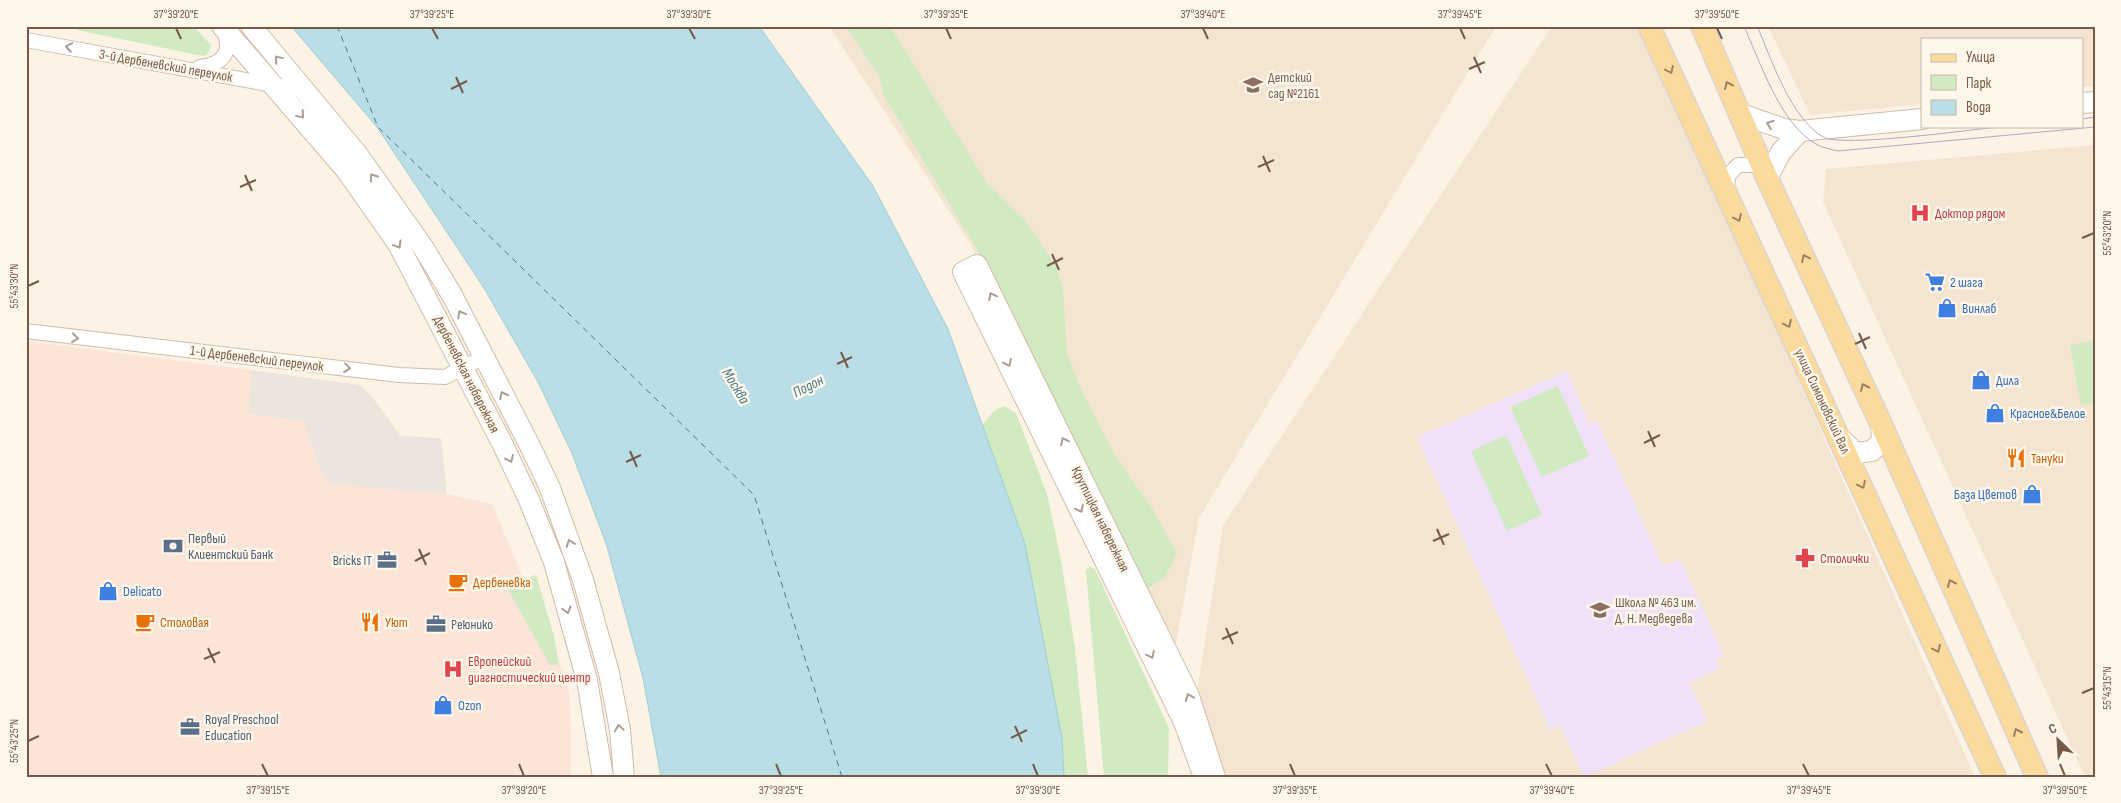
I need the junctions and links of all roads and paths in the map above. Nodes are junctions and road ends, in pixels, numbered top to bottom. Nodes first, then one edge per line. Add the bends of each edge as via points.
1 (221, 26) edge
2 (251, 26) edge
3 (1649, 26) edge
4 (1702, 26) edge
5 (26, 40) edge
6 (184, 68) junction
7 (276, 86) junction
8 (306, 91) junction
9 (1741, 114) junction
10 (1921, 119) edge
11 (1800, 131) junction
12 (1767, 178) junction
13 (1728, 195) junction
14 (26, 331) edge
15 (484, 357) junction
16 (464, 369) junction
17 (1881, 424) junction
18 (1842, 440) junction
19 (603, 777) edge
20 (624, 777) edge
21 (1204, 777) edge
22 (1215, 777) edge
23 (1995, 777) edge
24 (2036, 777) edge

1 - 6 street via 227,44 221,60 214,66
1 - 7 main road, Дербеневская набережная
8 -> 2 main road, Дербеневская набережная
3 -> 13 main road, улица Симоновский Вал
9 -> 4 main road
6 -> 5 street, 3-й Дербеневский переулок
6 - 7 street, 3-й Дербеневский переулок
7 - 8 street, 3-й Дербеневский переулок
7 -> 16 main road, Дербеневская набережная via 346,170 398,244
15 -> 8 main road, Дербеневская набережная via 423,247 358,155
11 -> 9 main road via 1784,129
9 - 12 main road
10 - 11 main road
11 - 12 main road via 1781,152
12 - 13 street via 1756,165 1738,165 1728,176
17 -> 12 main road
13 -> 18 main road, улица Симоновский Вал
14 -> 16 street, 1-й Дербеневский переулок via 399,375 445,377
15 - 16 street, 1-й Дербеневский переулок
20 -> 15 main road, Дербеневская набережная via 620,730 609,674 583,580 550,488
16 -> 19 main road, Дербеневская набережная via 529,500 554,562 587,680
17 - 18 main road via 1882,442 1872,451 1856,453
24 -> 17 main road
18 -> 23 main road, улица Симоновский Вал
22 -> 21 main road, Крутицкая набережная via 1189,696 970,269 1184,722

